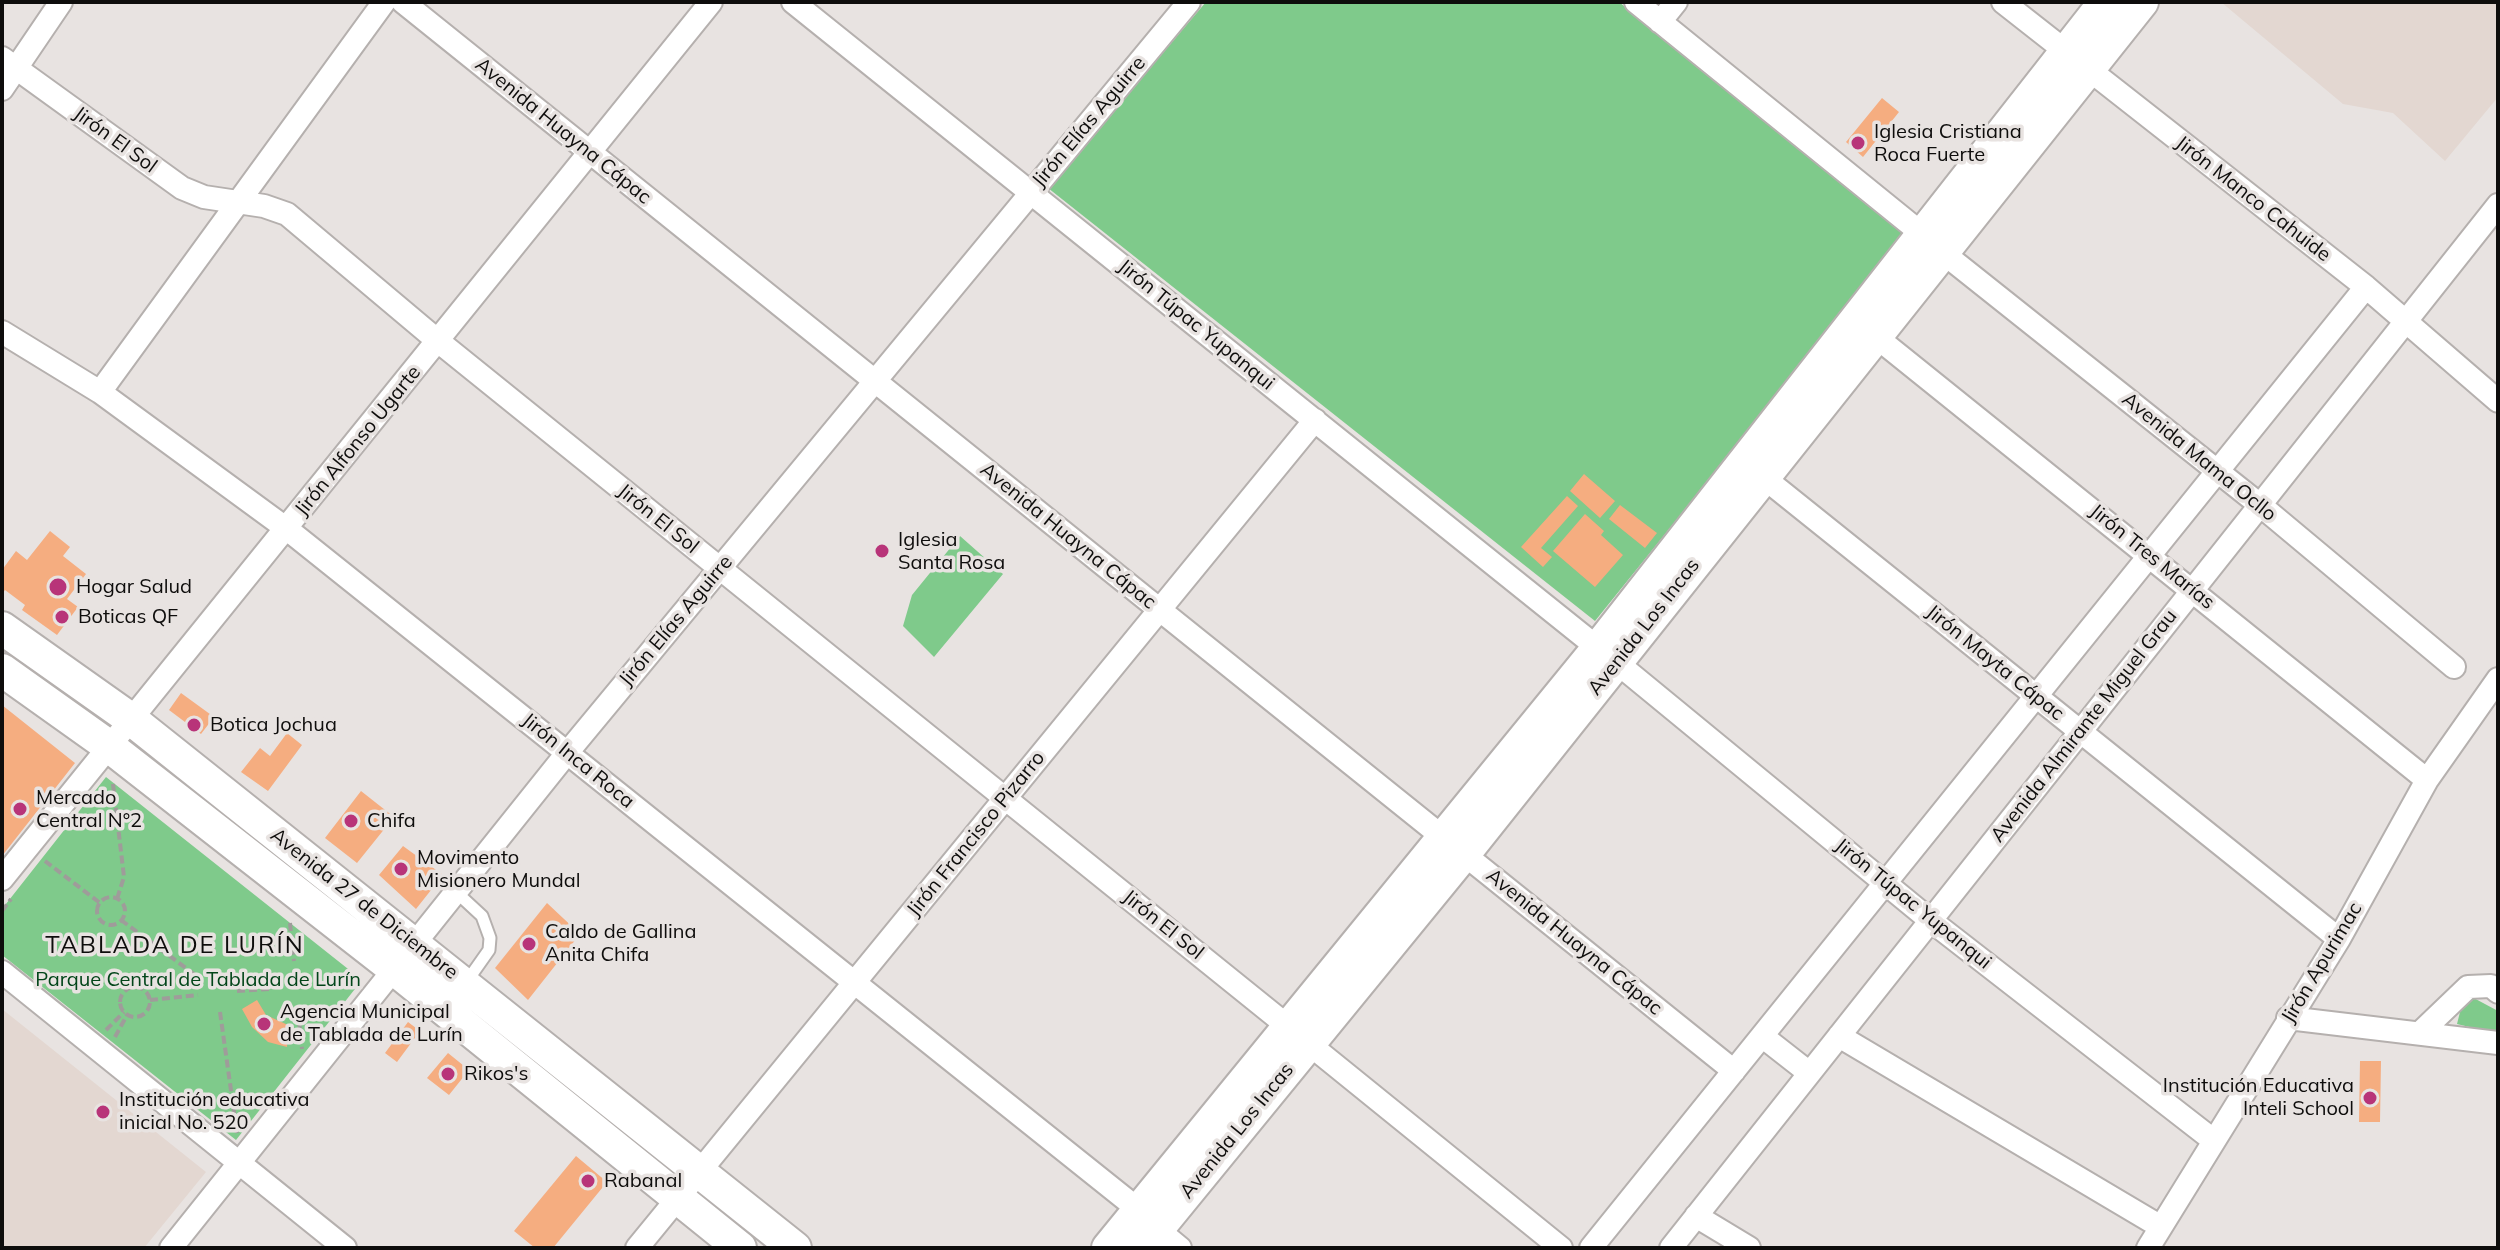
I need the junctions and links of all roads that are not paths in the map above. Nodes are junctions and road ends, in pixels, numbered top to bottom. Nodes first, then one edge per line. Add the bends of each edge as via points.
1 (61, 2) edge
2 (384, 2) edge
3 (403, 2) edge
4 (711, 2) edge
5 (793, 2) edge
6 (1636, 2) edge
7 (1676, 2) edge
8 (2003, 2) edge
9 (2105, 2) edge
10 (2142, 2) edge
11 (1185, 4) edge
12 (1660, 22) junction
13 (2077, 61) junction
14 (8, 62) edge
15 (2, 89) edge
16 (590, 152) junction
17 (1031, 193) junction
18 (239, 202) junction
19 (2498, 205) edge
20 (1931, 242) junction
21 (2366, 287) junction
22 (2406, 321) junction
23 (2, 332) edge
24 (1875, 336) junction
25 (438, 341) junction
26 (876, 382) junction
27 (100, 392) junction
28 (2498, 401) edge
29 (1315, 420) junction
30 (2217, 471) junction
31 (1763, 477) junction
32 (2260, 505) junction
33 (287, 529) junction
34 (2149, 555) junction
35 (719, 569) junction
36 (2193, 590) junction
37 (1159, 610) junction
38 (2, 628) edge
39 (1607, 655) junction
40 (2454, 667) dead end
41 (2, 670) edge
42 (2498, 679) edge
43 (2036, 695) junction
44 (132, 720) junction
45 (2080, 732) junction
46 (567, 753) junction
47 (108, 762) junction
48 (2427, 780) junction
49 (1006, 797) junction
50 (1455, 846) junction
51 (2, 879) edge
52 (1886, 882) junction
53 (455, 891) junction
54 (1930, 920) junction
55 (2339, 939) junction
56 (413, 942) junction
57 (2, 972) edge
58 (379, 974) junction
59 (854, 982) junction
60 (465, 984) junction
61 (2498, 992) edge
62 (2288, 1018) junction
63 (2420, 1033) junction
64 (1299, 1036) junction
65 (1762, 1036) junction
66 (1839, 1036) junction
67 (2498, 1043) edge
68 (1734, 1071) junction
69 (1808, 1072) junction
70 (2213, 1140) junction
71 (239, 1153) junction
72 (699, 1173) junction
73 (678, 1197) junction
74 (1696, 1216) junction
75 (2161, 1227) junction
76 (1154, 1234) edge
77 (171, 1248) edge
78 (345, 1248) edge
79 (637, 1248) edge
80 (740, 1248) edge
81 (795, 1248) edge
82 (1108, 1248) edge
83 (1561, 1248) edge
84 (1591, 1248) edge
85 (1671, 1248) edge
86 (1749, 1248) edge
87 (2148, 1248) edge

1 - 14 street
2 - 18 street
3 - 16 street, Avenida Huayna Cápac
4 - 16 street, Jirón Alfonso Ugarte
5 - 17 street, Jirón Túpac Yupanqui
6 - 12 street, Avenida Mama Ocllo
7 - 12 street
8 - 13 street, Jirón Manco Cahuide
9 - 13 street, Avenida Los Incas
10 - 13 street, Avenida Los Incas
11 - 17 street, Jirón Elías Aguirre
12 - 20 street, Avenida Mama Ocllo
13 - 20 street, Avenida Los Incas
13 - 21 street, Jirón Manco Cahuide
14 - 15 street
14 - 18 street, Jirón El Sol via 182,188
16 - 25 street, Jirón Alfonso Ugarte
16 - 26 street, Avenida Huayna Cápac
17 - 26 street, Jirón Elías Aguirre
17 - 29 street, Jirón Túpac Yupanqui
18 - 25 street, Jirón El Sol via 287,214
18 - 27 street
19 - 22 street, Avenida Almirante Miguel Grau
20 - 24 street, Avenida Los Incas
20 - 30 street, Avenida Mama Ocllo
20 - 39 street, Avenida Los Incas
21 - 22 street, Jirón Manco Cahuide
21 - 30 street
22 - 28 street, Jirón Manco Cahuide
22 - 32 street, Avenida Almirante Miguel Grau
23 - 27 street, Jirón Inca Roca
24 - 31 street, Avenida Los Incas
24 - 34 street, Jirón Tres Marías
25 - 33 street, Jirón Alfonso Ugarte
25 - 35 street, Jirón El Sol
26 - 35 street, Jirón Elías Aguirre
26 - 37 street, Avenida Huayna Cápac
27 - 33 street, Jirón Inca Roca
29 - 37 street, Jirón Francisco Pizarro
29 - 39 street, Jirón Túpac Yupanqui
30 - 32 street, Avenida Mama Ocllo
30 - 34 street
31 - 39 street, Avenida Los Incas
31 - 43 street, Jirón Mayta Cápac
32 - 36 street, Avenida Almirante Miguel Grau
32 - 40 street, Avenida Mama Ocllo
33 - 44 street, Jirón Alfonso Ugarte
33 - 46 street, Jirón Inca Roca
34 - 36 street, Jirón Tres Marías
34 - 43 street
35 - 46 street, Jirón Elías Aguirre
35 - 49 street, Jirón El Sol
36 - 45 street, Avenida Almirante Miguel Grau
36 - 48 street, Jirón Tres Marías
37 - 49 street, Jirón Francisco Pizarro
37 - 50 street, Avenida Huayna Cápac
38 - 44 street, Avenida 27 de Diciembre
39 - 50 street, Avenida Los Incas
39 - 52 street, Jirón Túpac Yupanqui
41 - 47 street, Avenida 27 de Diciembre
42 - 48 street, Jirón Apurimac
43 - 45 street, Jirón Mayta Cápac
43 - 52 street
44 - 47 street, Jirón Alfonso Ugarte
44 - 56 street, Avenida 27 de Diciembre
45 - 54 street, Avenida Almirante Miguel Grau
45 - 55 street, Jirón Mayta Cápac
46 - 53 street, Jirón Elías Aguirre
46 - 59 street, Jirón Inca Roca
47 - 51 street, Jirón Alfonso Ugarte
47 - 58 street, Avenida 27 de Diciembre
48 - 55 street, Jirón Apurimac
49 - 59 street, Jirón Francisco Pizarro
49 - 64 street, Jirón El Sol
50 - 64 street, Avenida Los Incas
50 - 68 street, Avenida Huayna Cápac
52 - 54 street, Jirón Túpac Yupanqui
52 - 65 street
53 - 56 street, Jirón Elías Aguirre
53 - 60 lane via 482,916 490,938 489,950
54 - 66 street, Avenida Almirante Miguel Grau
54 - 70 street, Jirón Túpac Yupanqui
55 - 62 street, Jirón Apurimac
56 - 58 street, Jirón Elías Aguirre
56 - 60 street, Avenida 27 de Diciembre
57 - 71 street
58 - 71 street, Jirón Elías Aguirre
58 - 73 street, Avenida 27 de Diciembre
59 - 72 street, Jirón Francisco Pizarro
59 - 76 street, Jirón Inca Roca
60 - 72 street, Avenida 27 de Diciembre
61 - 63 street via 2491,986 2468,987
62 - 63 street
62 - 70 street, Jirón Apurimac
63 - 67 street
64 - 76 street, Avenida Los Incas
64 - 83 street, Jirón El Sol
65 - 68 street
65 - 69 street
66 - 69 street, Avenida Almirante Miguel Grau
66 - 75 street
68 - 84 street
69 - 74 street, Avenida Almirante Miguel Grau
70 - 75 street, Jirón Apurimac
71 - 77 street, Jirón Elías Aguirre
71 - 78 street
72 - 73 street, Jirón Francisco Pizarro
72 - 81 street, Avenida 27 de Diciembre
73 - 79 street, Jirón Francisco Pizarro
73 - 80 street, Avenida 27 de Diciembre
74 - 85 street, Avenida Almirante Miguel Grau
74 - 86 street
75 - 87 street, Jirón Apurimac
76 - 82 street, Avenida Los Incas

